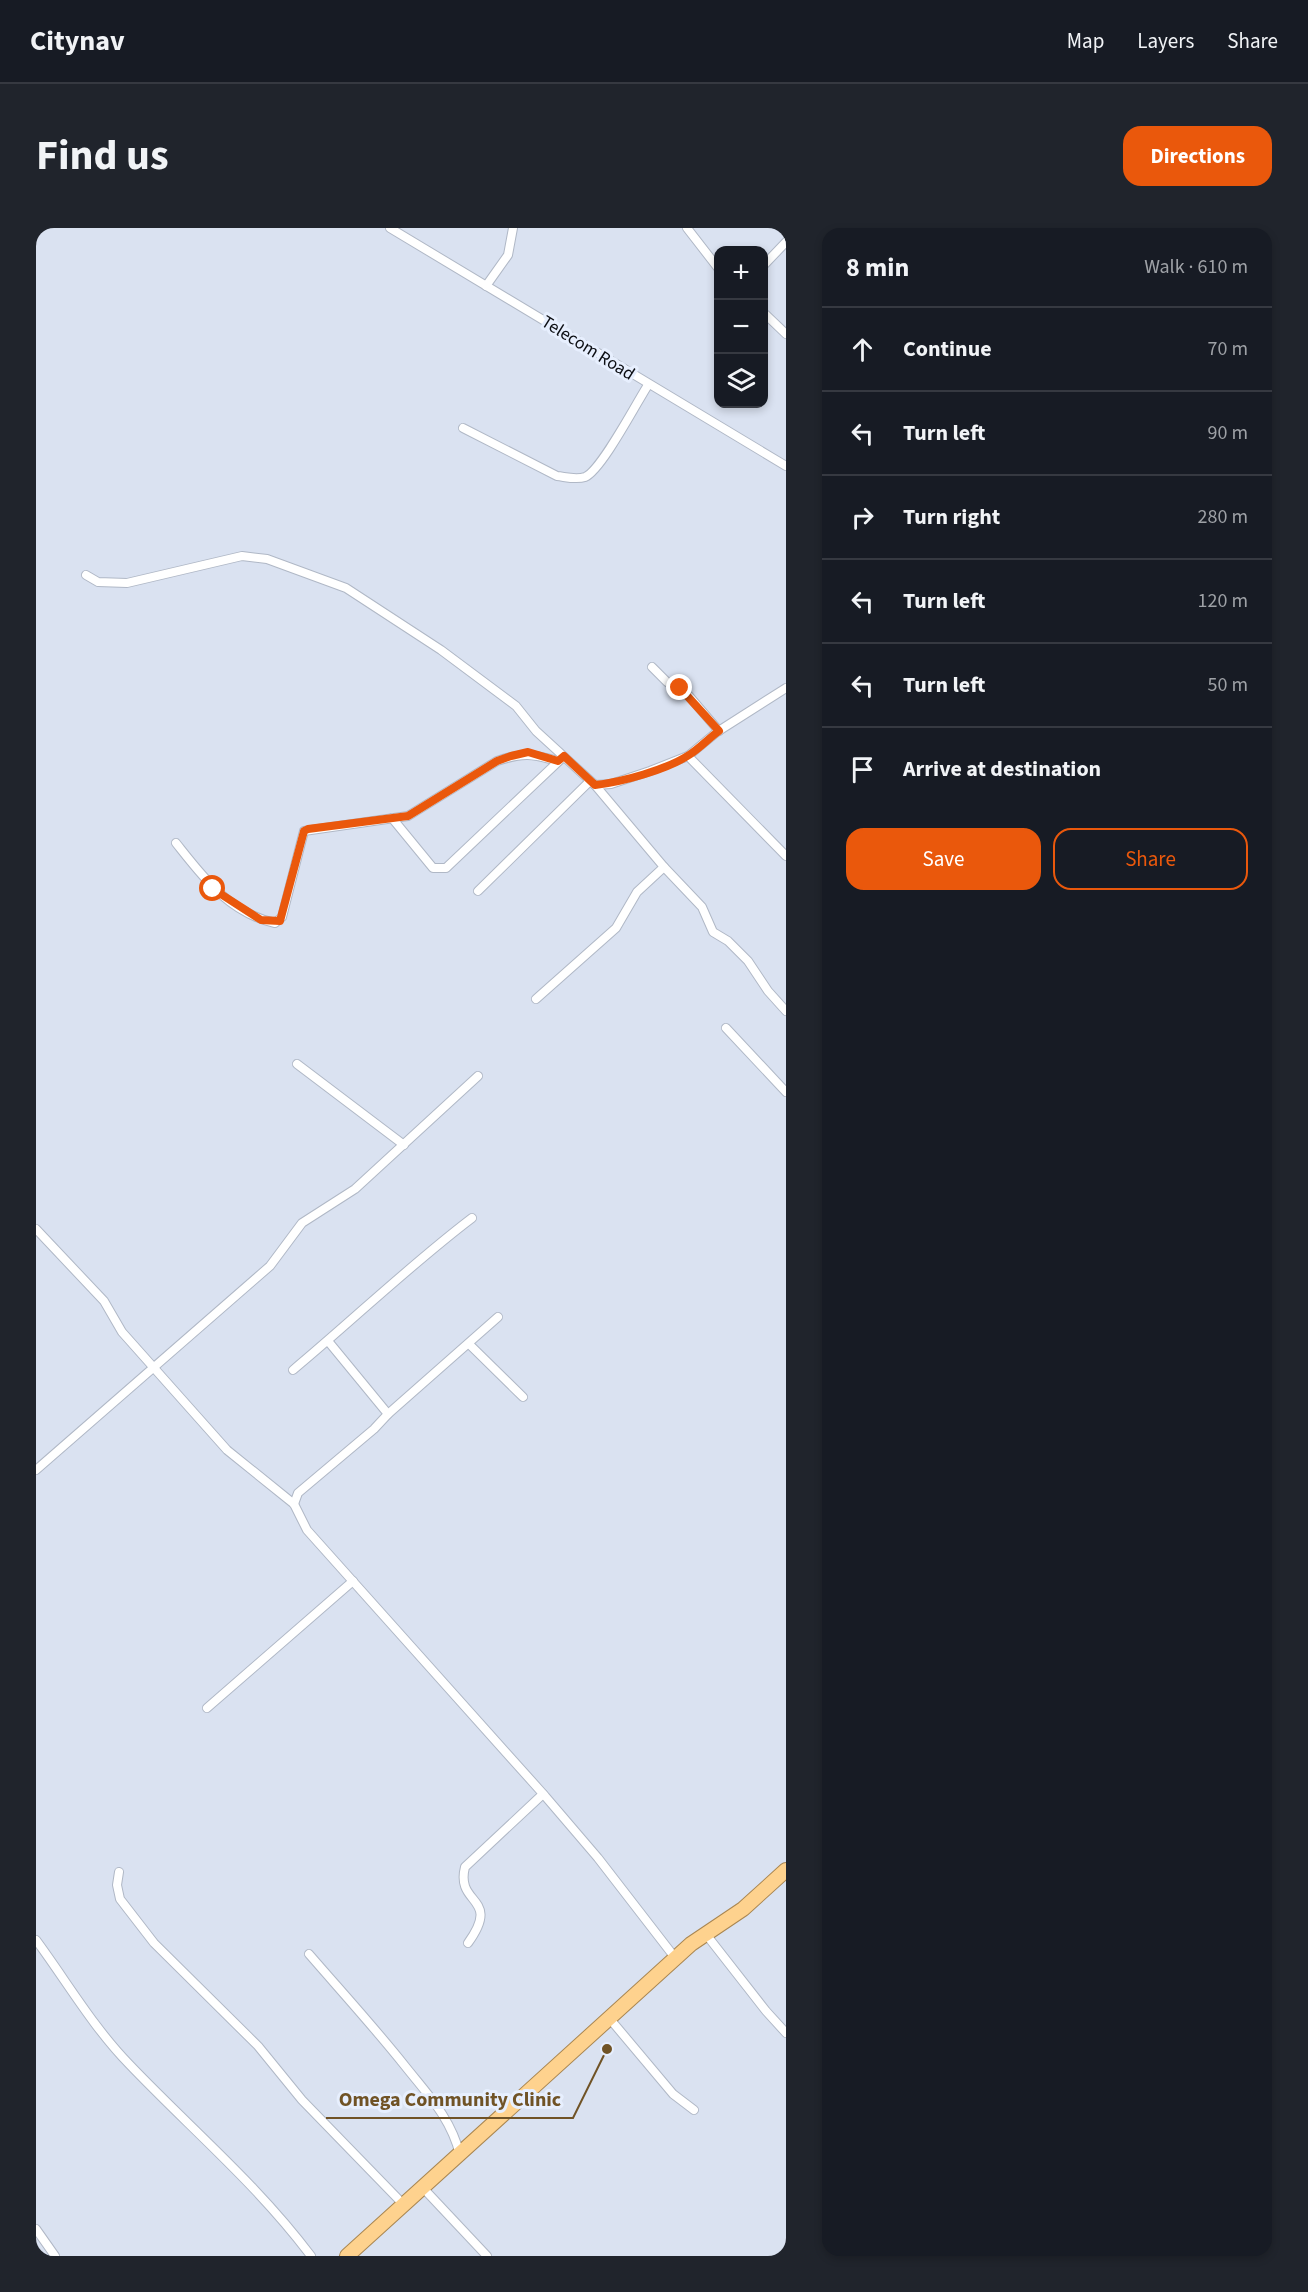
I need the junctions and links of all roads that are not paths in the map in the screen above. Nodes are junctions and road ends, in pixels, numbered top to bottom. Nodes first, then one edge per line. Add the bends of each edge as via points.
1 (390, 228) edge
2 (513, 228) edge
3 (687, 228) edge
4 (786, 242) edge
5 (768, 261) edge
6 (714, 263) edge
7 (486, 286) junction
8 (768, 317) edge
9 (786, 334) edge
10 (648, 385) junction
11 (463, 428) dead end
12 (786, 466) edge
13 (86, 575) dead end
14 (652, 667) dead end
15 (784, 694) edge
16 (719, 731) junction
17 (688, 756) junction
18 (561, 758) junction
19 (592, 783) junction
20 (392, 818) junction
21 (176, 843) dead end
22 (786, 856) edge
23 (664, 867) junction
24 (478, 891) dead end
25 (536, 999) dead end
26 (786, 1011) edge
27 (726, 1028) dead end
28 (297, 1065) dead end
29 (478, 1077) dead end
30 (786, 1092) edge
31 (404, 1144) junction
32 (472, 1218) dead end
33 (36, 1229) edge
34 (498, 1317) dead end
35 (328, 1341) junction
36 (469, 1344) junction
37 (152, 1368) junction
38 (293, 1370) dead end
39 (524, 1397) dead end
40 (388, 1414) junction
41 (36, 1470) edge
42 (294, 1504) junction
43 (353, 1581) junction
44 (207, 1708) dead end
45 (543, 1794) junction
46 (786, 1870) edge
47 (119, 1872) dead end
48 (705, 1933) junction
49 (36, 1940) edge
50 (468, 1943) dead end
51 (309, 1954) dead end
52 (676, 1959) junction
53 (610, 2019) junction
54 (786, 2033) edge
55 (694, 2110) dead end
56 (460, 2155) junction
57 (424, 2189) junction
58 (404, 2205) junction
59 (36, 2229) edge
60 (55, 2256) edge
61 (311, 2256) edge
62 (347, 2256) edge
63 (487, 2256) edge

1 - 7 street, Telecom Road
2 - 7 street via 508,255
3 - 6 street
4 - 5 street
7 - 10 street, Telecom Road
8 - 9 street
10 - 11 street via 602,462 586,477 557,476
10 - 12 street, Telecom Road
13 - 18 street via 98,582 127,583 242,556 267,559 346,588 441,650 516,706
14 - 16 street via 689,696
15 - 16 street
16 - 17 street
17 - 19 street via 641,774
17 - 22 street
18 - 19 street
18 - 20 street via 528,752 497,761 408,816
18 - 20 street via 446,868 433,868
19 - 23 street
19 - 24 street
20 - 21 street via 304,831 282,917 275,923 246,912 213,889
23 - 25 street via 637,892 616,927
23 - 26 street via 702,907 713,932 748,961
27 - 30 street
28 - 31 street
29 - 31 street
31 - 37 street via 355,1189 302,1223 270,1266
32 - 35 street via 416,1261
33 - 37 street via 104,1301 122,1332
34 - 36 street
35 - 38 street
35 - 40 street
36 - 39 street
36 - 40 street
37 - 41 street
37 - 42 street via 227,1450
40 - 42 street via 298,1493
42 - 43 street via 307,1530
43 - 44 street
43 - 45 street
45 - 50 street via 465,1867 462,1880 466,1891 482,1910 482,1920
45 - 52 street
46 - 48 highway via 743,1909
47 - 58 street via 120,1899 154,1943 258,2046 302,2100
48 - 52 highway
48 - 54 street via 765,2012
49 - 61 street via 94,2025 283,2218
51 - 56 street via 429,2094 454,2132
52 - 53 highway
53 - 55 street via 673,2094
53 - 56 highway
56 - 57 highway
57 - 58 highway
57 - 63 street
58 - 62 highway
59 - 60 street

